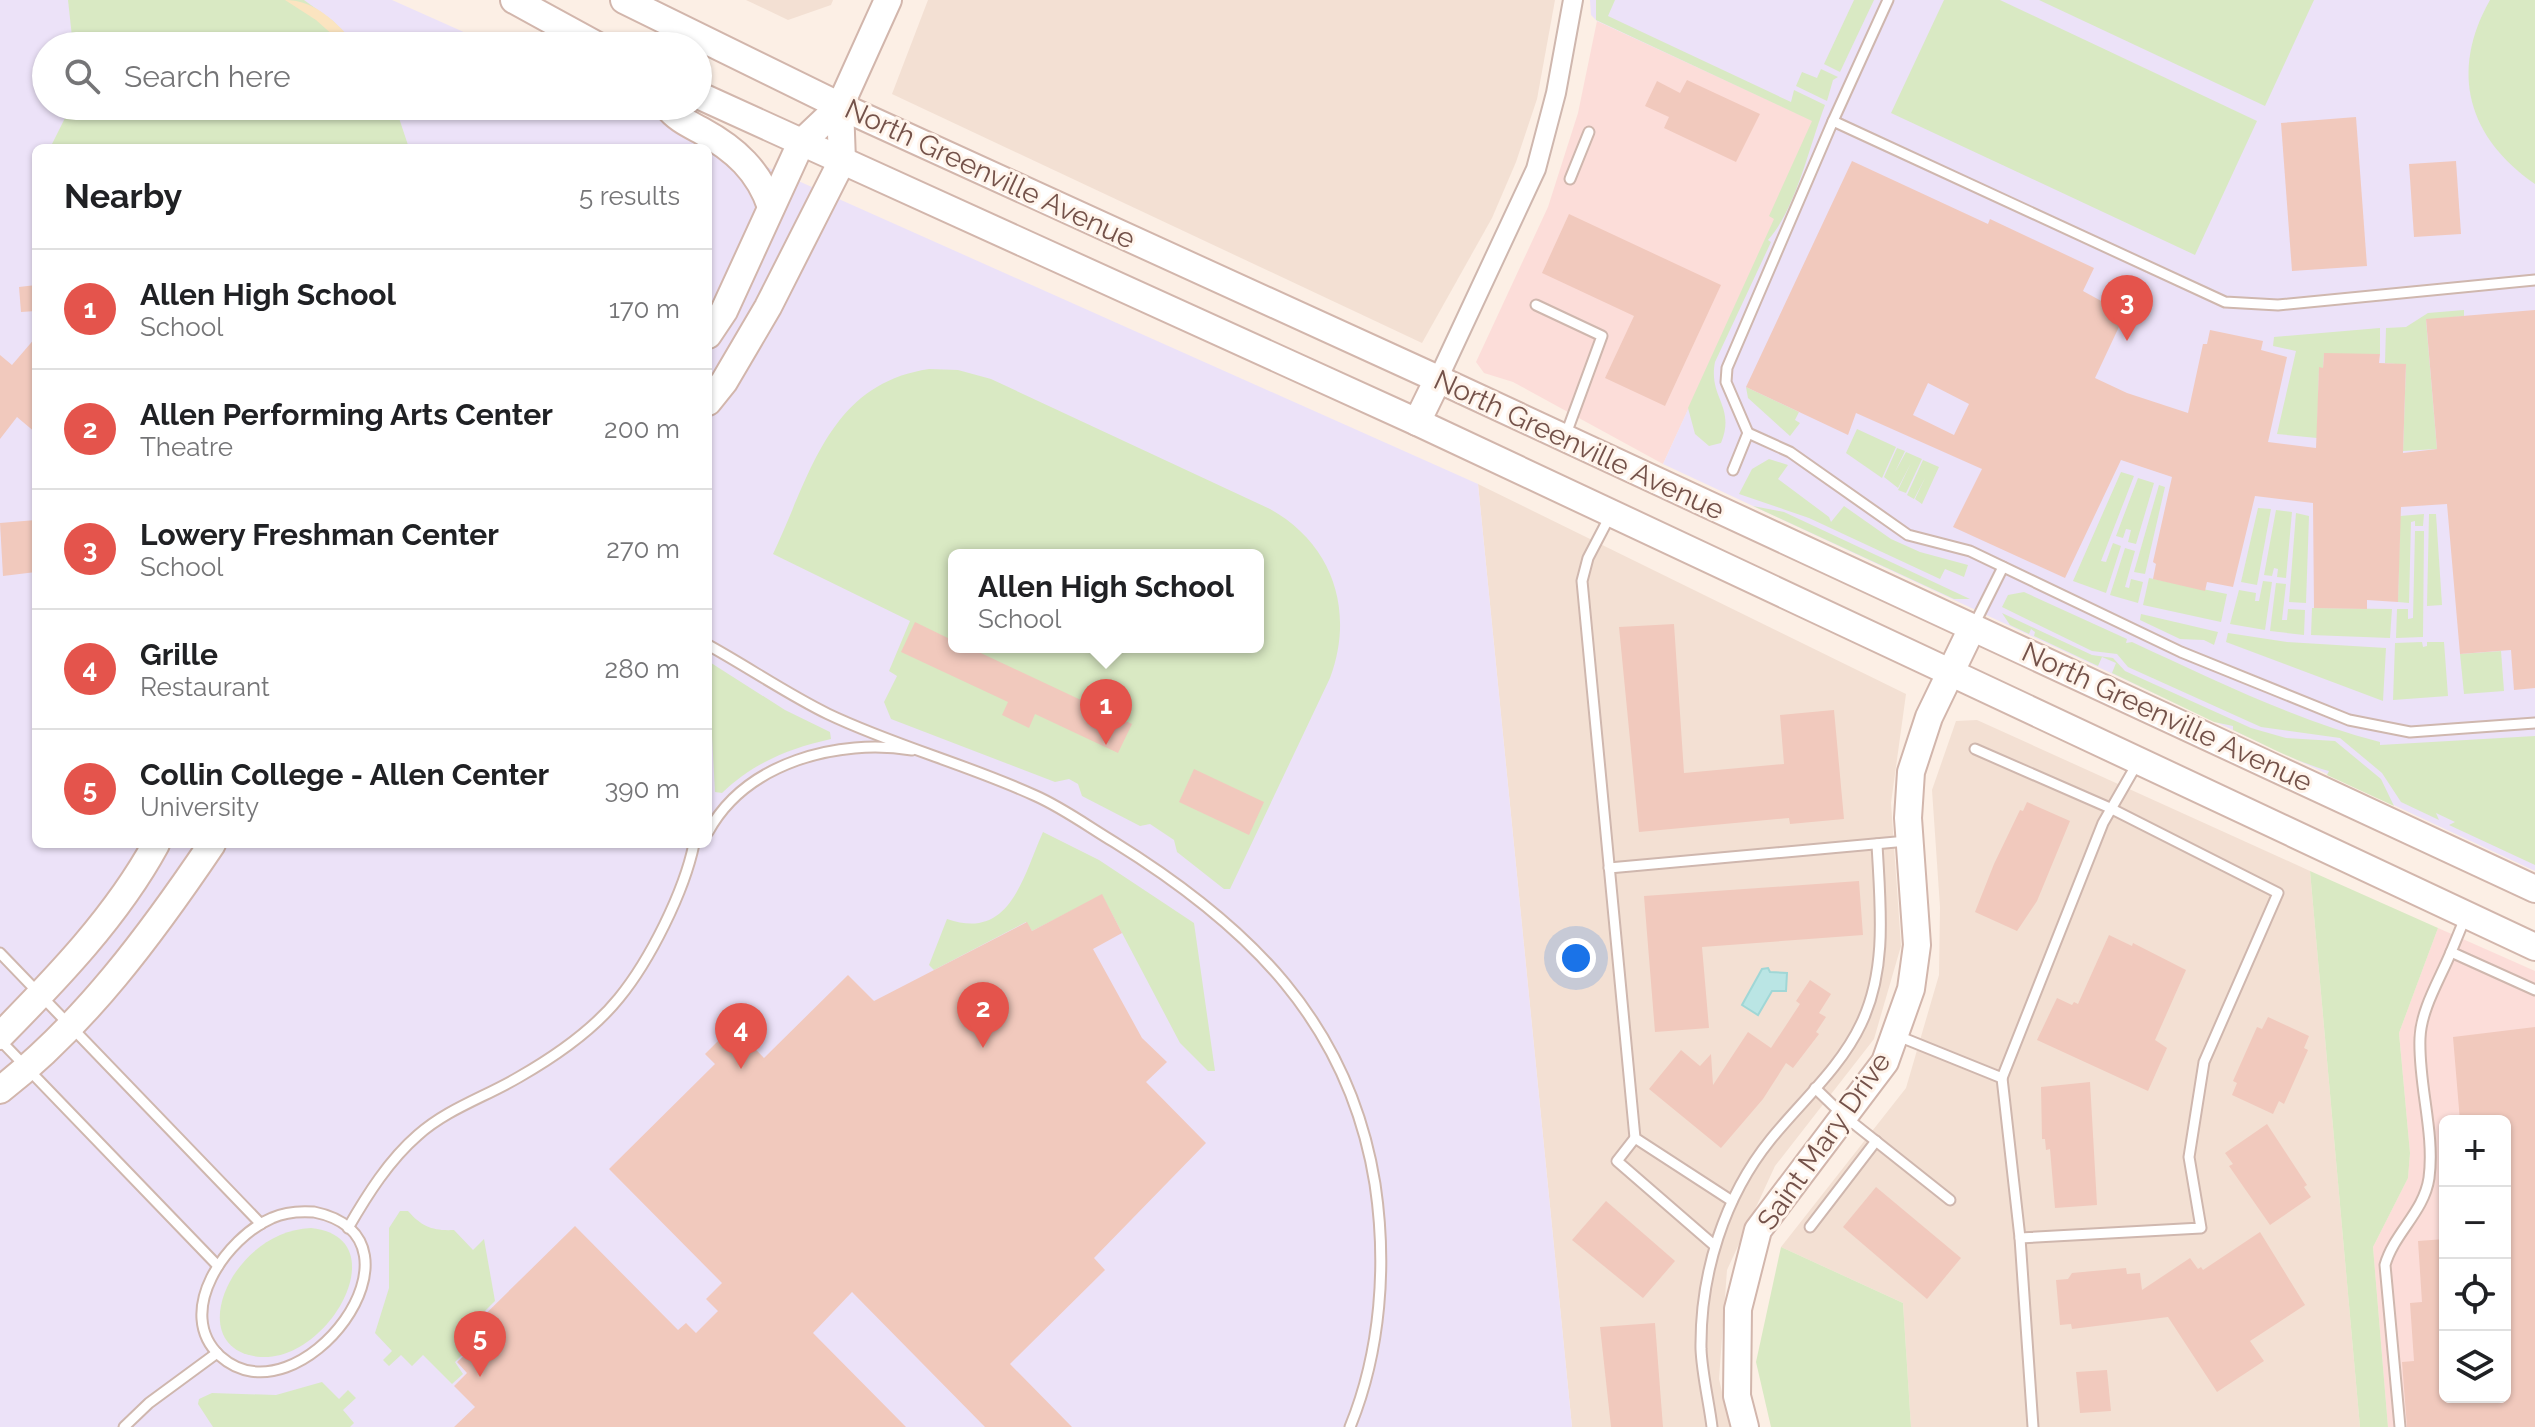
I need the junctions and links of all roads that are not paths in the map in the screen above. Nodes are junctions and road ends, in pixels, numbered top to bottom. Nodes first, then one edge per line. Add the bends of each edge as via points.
1 (514, 0) edge
2 (624, 0) edge
3 (888, 0) edge
4 (1573, 0) edge
5 (1888, 0) edge
6 (572, 32) edge
7 (689, 32) edge
8 (712, 43) edge
9 (712, 102) edge
10 (840, 106) junction
11 (682, 120) edge
12 (1833, 121) junction
13 (1589, 132) dead end
14 (801, 143) junction
15 (842, 161) junction
16 (1570, 179) dead end
17 (771, 207) junction
18 (2535, 280) edge
19 (1536, 305) dead end
20 (712, 329) edge
21 (1438, 379) junction
22 (712, 397) edge
23 (1417, 422) junction
24 (1748, 433) junction
25 (1564, 437) junction
26 (1733, 470) dead end
27 (1611, 514) junction
28 (2003, 567) junction
29 (1972, 628) junction
30 (712, 647) edge
31 (1951, 672) junction
32 (2535, 723) edge
33 (1975, 749) dead end
34 (938, 757) junction
35 (2140, 759) junction
36 (2110, 808) junction
37 (712, 825) edge
38 (1910, 841) junction
39 (1877, 844) junction
40 (154, 848) edge
41 (209, 848) edge
42 (693, 848) edge
43 (699, 848) edge
44 (689, 866) junction
45 (1609, 868) junction
46 (2535, 889) edge
47 (2466, 915) junction
48 (2535, 947) edge
49 (2451, 952) junction
50 (0, 953) edge
51 (2535, 990) edge
52 (40, 995) junction
53 (70, 1024) junction
54 (1895, 1035) junction
55 (0, 1038) edge
56 (26, 1068) junction
57 (2002, 1078) junction
58 (1815, 1088) junction
59 (0, 1090) edge
60 (1843, 1115) junction
61 (1635, 1138) junction
62 (1876, 1141) junction
63 (1950, 1200) dead end
64 (1732, 1201) junction
65 (261, 1224) junction
66 (1810, 1227) dead end
67 (348, 1228) junction
68 (2020, 1238) junction
69 (1715, 1246) junction
70 (218, 1266) junction
71 (217, 1353) junction
72 (124, 1427) edge
73 (1350, 1427) edge
74 (1712, 1427) edge
75 (1745, 1427) edge
76 (2033, 1427) edge
77 (2400, 1427) edge

1 - 6 main road
2 - 7 main road, North Greenville Avenue
3 - 10 main road
4 - 21 street via 1536,169
5 - 12 lane
8 - 10 main road, North Greenville Avenue
9 - 14 main road, North Greenville Avenue
10 - 14 main road
10 - 15 main road
10 - 21 main road, North Greenville Avenue
11 - 17 main road via 727,144 750,166
12 - 18 lane via 2225,302 2278,305
12 - 24 lane via 1727,368 1726,382
13 - 16 lane
14 - 15 main road, North Greenville Avenue
14 - 17 main road
15 - 22 main road via 768,307
15 - 23 main road, North Greenville Avenue
17 - 20 main road
19 - 25 lane via 1602,336
21 - 23 main road
21 - 25 main road, North Greenville Avenue
23 - 27 main road, North Greenville Avenue
24 - 26 lane
24 - 28 lane via 1790,452 1896,529 1970,551
25 - 29 main road, North Greenville Avenue
27 - 31 main road, North Greenville Avenue
27 - 45 lane via 1582,581
28 - 29 lane
28 - 32 lane via 2181,652 2367,726 2420,732
29 - 31 main road, Saint Mary Drive
29 - 46 main road, North Greenville Avenue
30 - 34 lane via 829,714
31 - 35 main road, North Greenville Avenue
31 - 38 main road, Saint Mary Drive via 1911,772
33 - 36 lane
34 - 37 lane via 877,744 818,753 764,774
34 - 73 lane via 1039,797 1161,871 1242,936 1276,971 1330,1047 1367,1133 1382,1265 1370,1361
35 - 36 lane
35 - 47 main road, North Greenville Avenue
36 - 57 lane
36 - 68 lane via 2278,893 2204,1062 2189,1157 2201,1228
38 - 39 lane
38 - 54 main road, Saint Mary Drive via 1917,945 1911,989
39 - 45 lane
39 - 58 lane via 1880,962 1861,1024
40 - 52 main road via 136,881
41 - 53 main road via 165,913
42 - 44 lane
43 - 44 lane
44 - 67 lane via 658,936 619,998 550,1057 418,1135 388,1168
45 - 61 lane
47 - 48 main road, North Greenville Avenue
47 - 49 lane
49 - 51 lane
49 - 77 lane via 2420,1039 2429,1179 2385,1265
50 - 52 lane
52 - 53 lane
52 - 55 main road
53 - 56 main road
53 - 65 lane
54 - 57 lane
54 - 60 main road, Saint Mary Drive via 1885,1062
55 - 56 lane
56 - 59 main road
56 - 70 lane
57 - 68 lane
58 - 60 lane
58 - 64 lane via 1769,1141
60 - 62 lane
60 - 75 main road, Saint Mary Drive via 1758,1230 1738,1309 1737,1396
61 - 64 lane
61 - 69 lane via 1617,1161
62 - 63 lane
62 - 66 lane
64 - 69 lane
65 - 67 lane via 286,1213 314,1212
65 - 70 lane
67 - 71 lane via 361,1247 363,1284 353,1311 329,1342 286,1367 266,1370 233,1365
68 - 76 lane
69 - 74 lane via 1701,1348
70 - 71 lane via 205,1292 203,1313 206,1335
71 - 72 lane

